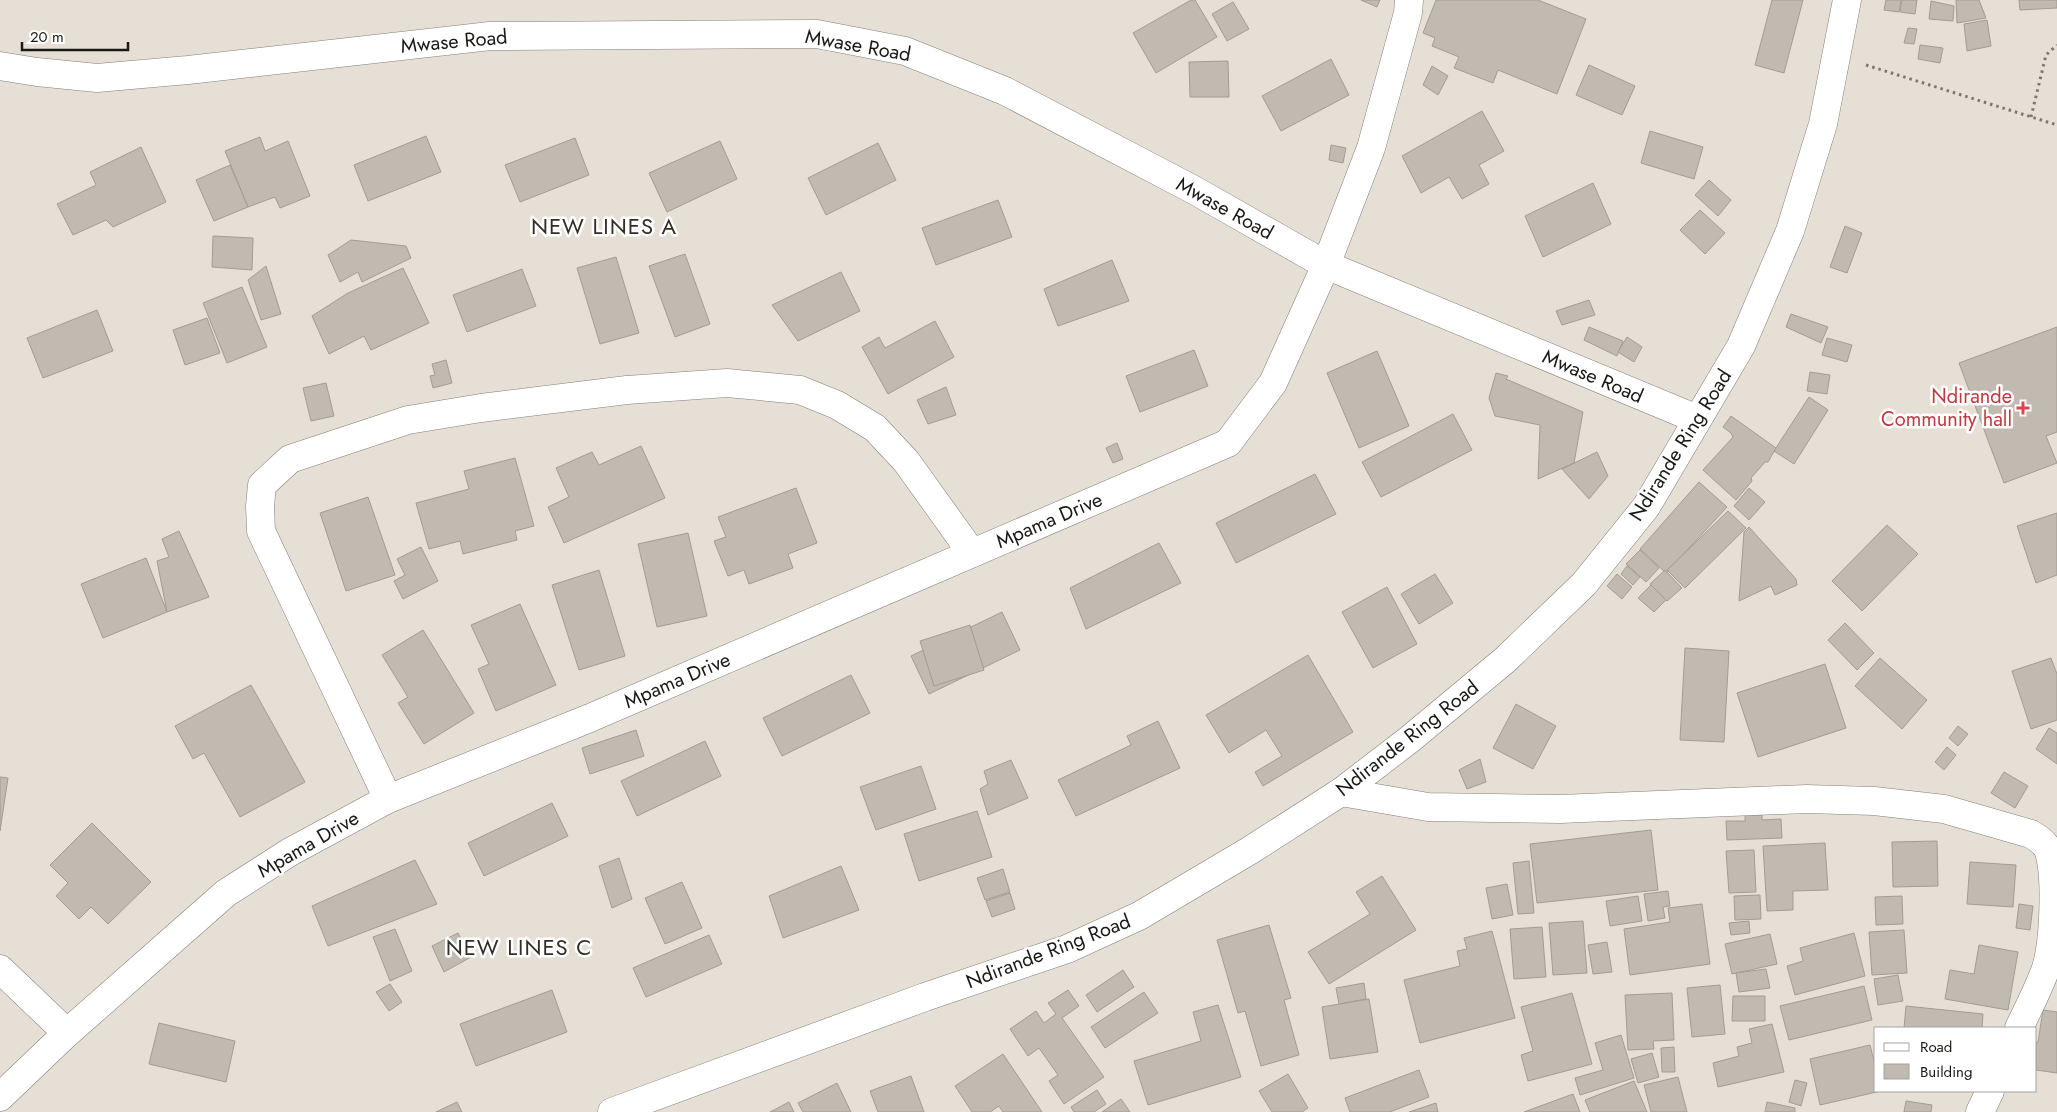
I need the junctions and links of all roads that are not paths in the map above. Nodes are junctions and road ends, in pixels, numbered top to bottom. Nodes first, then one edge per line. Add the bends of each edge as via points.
1 (1409, 0) edge
2 (1847, 0) edge
3 (0, 66) edge
4 (1326, 265) junction
5 (1696, 419) junction
6 (972, 553) junction
7 (1341, 792) junction
8 (388, 799) junction
9 (0, 969) edge
10 (2019, 1027) edge
11 (67, 1033) junction
12 (1990, 1092) edge
13 (0, 1097) edge
14 (612, 1112) edge
15 (1980, 1112) edge

1 - 4 street, Mpama Drive via 1371,148
2 - 5 street, Ndirande Ring Road via 1823,124 1790,231 1741,346
3 - 4 street, Mwase Road via 97,78 490,36 817,34 905,51 1005,90 1194,190
4 - 5 street, Mwase Road
4 - 6 street, Mpama Drive via 1273,384 1228,443
5 - 7 street, Ndirande Ring Road via 1646,507 1584,584 1505,660
6 - 8 street, Mpama Drive via 590,718
6 - 8 street via 906,461 875,428 837,405 800,390 727,383 627,390 481,408 408,420 290,459 262,485 261,532
7 - 10 street via 1428,807 1560,809 1806,799 1874,801 1944,809 2031,834 2049,850 2053,862 2055,929 2046,968
7 - 14 street, Ndirande Ring Road via 1241,856 1140,916 1104,933
8 - 11 street, Mpama Drive via 290,852 226,892
9 - 11 street
11 - 13 street, Mpama Drive
12 - 15 street

